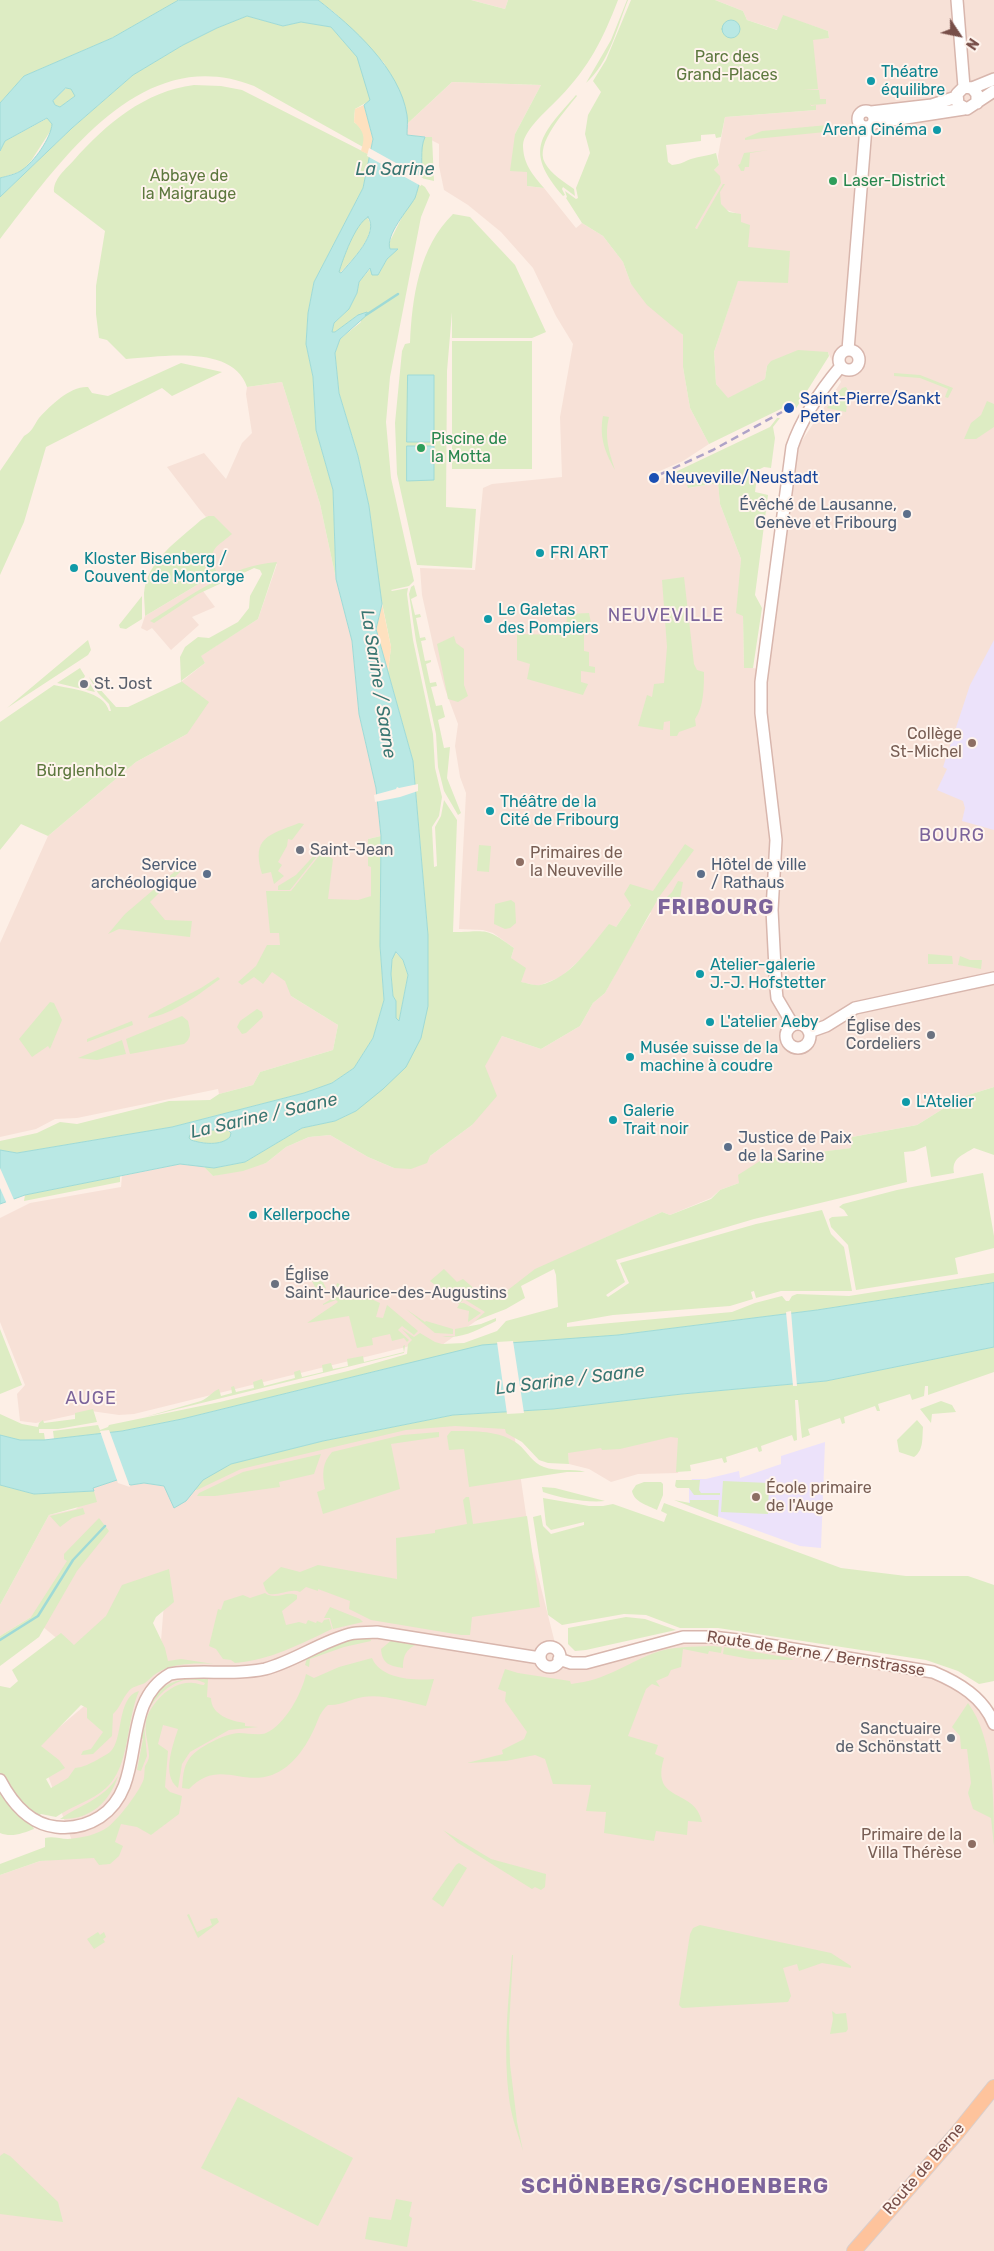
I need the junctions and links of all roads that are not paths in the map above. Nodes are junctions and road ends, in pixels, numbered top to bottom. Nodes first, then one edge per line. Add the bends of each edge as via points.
1 (957, 0) edge
2 (994, 79) edge
3 (968, 88) junction
4 (994, 91) edge
5 (956, 97) junction
6 (976, 103) junction
7 (964, 109) junction
8 (870, 121) junction
9 (848, 350) junction
10 (841, 366) junction
11 (994, 978) edge
12 (793, 1025) junction
13 (810, 1032) junction
14 (994, 1724) edge
15 (0, 1780) edge
16 (994, 2087) edge
17 (854, 2251) edge

1 - 3 main road
2 - 3 main road
3 - 5 main road via 959,91
3 - 6 main road via 977,94
4 - 6 main road
5 - 7 main road
5 - 8 main road
6 - 7 main road
7 - 8 main road
8 - 9 main road
9 - 10 main road via 839,358
9 - 10 main road via 856,352 859,362 851,370
10 - 12 main road via 797,433 789,463 761,682 761,713 776,840 772,910 777,998
11 - 13 main road via 855,1008
12 - 13 main road via 805,1026
12 - 13 main road via 786,1038 794,1047 806,1044
14 - 15 main road, Route de Berne / Bernstrasse via 988,1711 974,1696 954,1681 933,1672 738,1640 683,1637 586,1663 571,1663 559,1659 558,1652 549,1648 541,1652 540,1658 370,1632 333,1640 277,1666 246,1672 181,1672 159,1680 141,1710 128,1774 117,1802 108,1812 79,1827 53,1827 37,1821 14,1804
16 - 17 main road, Route de Berne

